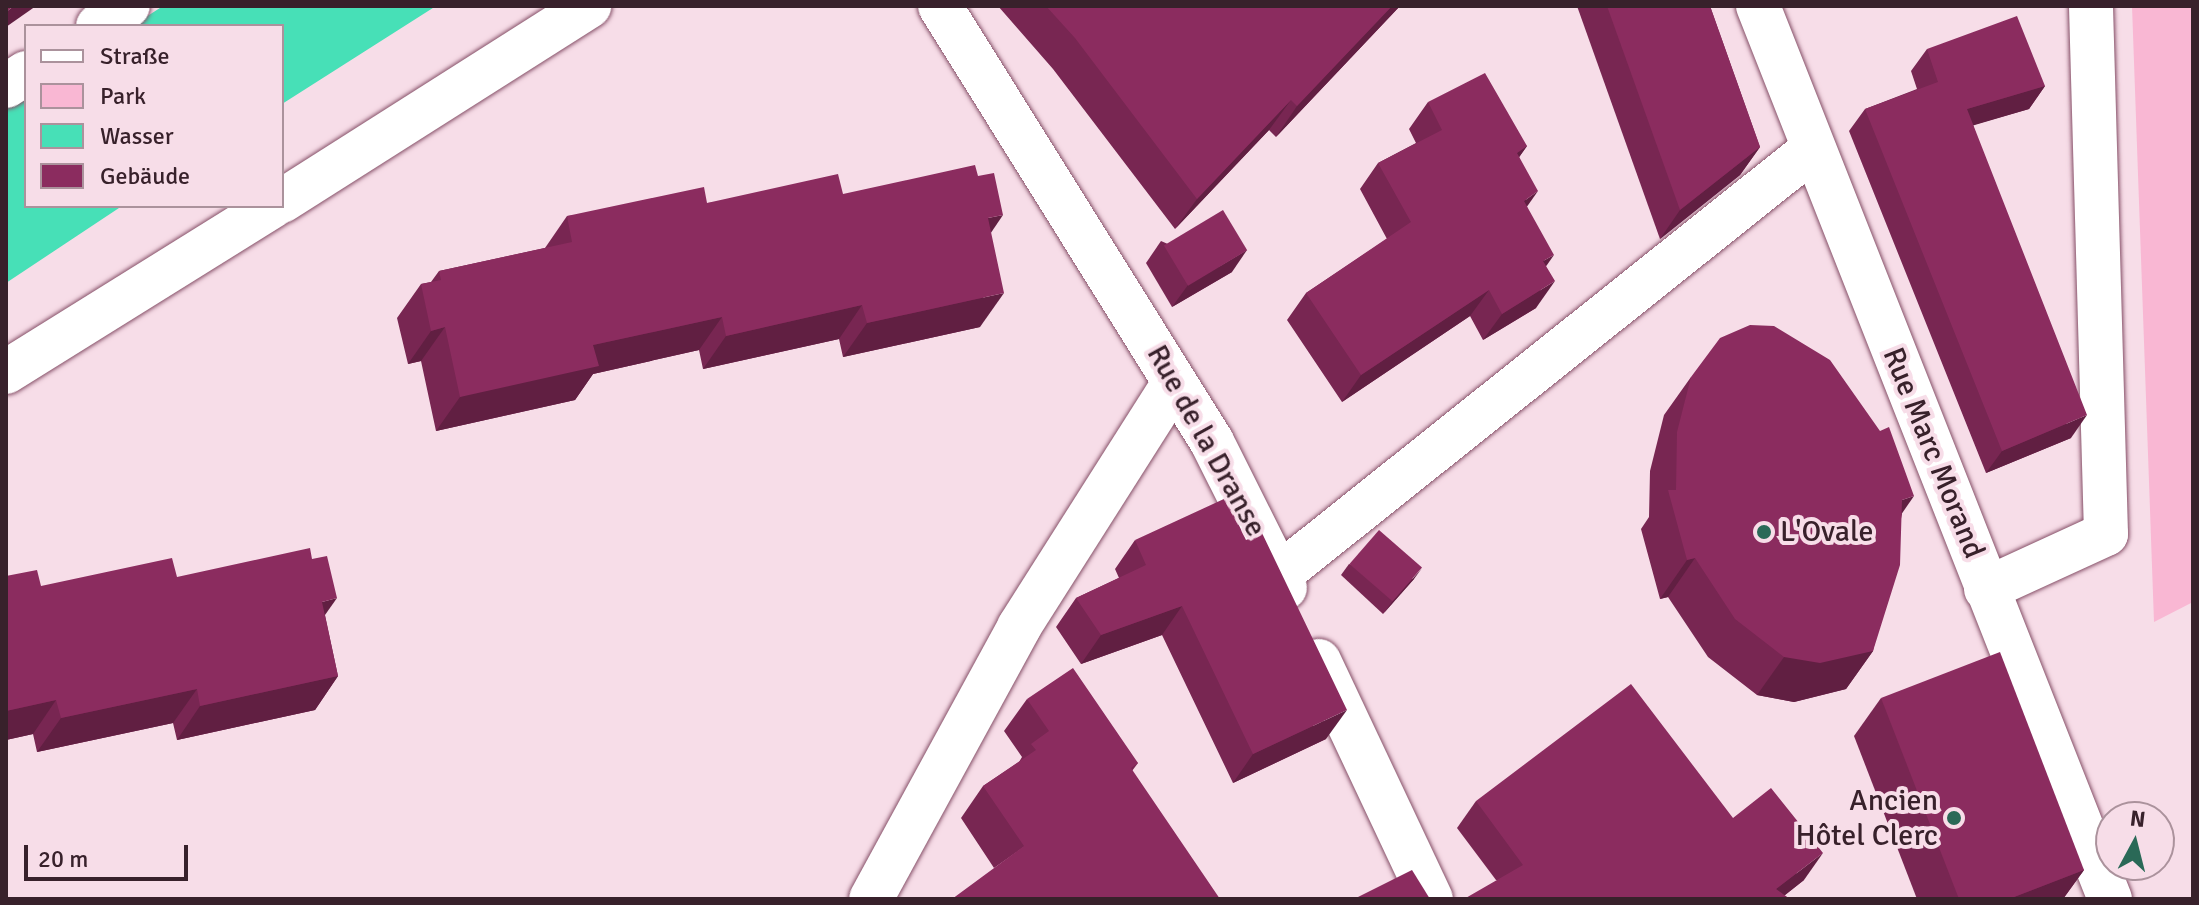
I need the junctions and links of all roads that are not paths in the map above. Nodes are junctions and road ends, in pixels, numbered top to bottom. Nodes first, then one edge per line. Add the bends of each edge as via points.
1 (128, 6) edge
2 (589, 6) edge
3 (940, 6) edge
4 (1758, 6) edge
5 (2091, 8) edge
6 (101, 24) edge
7 (24, 74) edge
8 (6, 86) edge
9 (1813, 149) junction
10 (284, 200) edge
11 (270, 208) edge
12 (6, 372) edge
13 (1174, 383) junction
14 (1279, 575) junction
15 (1986, 589) junction
16 (871, 899) edge
17 (1431, 899) edge
18 (2110, 899) edge

1 - 6 street
2 - 10 street
3 - 13 street, Rue de la Dranse
4 - 9 street, Rue Marc Morand
5 - 15 street via 2106,534
7 - 8 street
9 - 14 street
9 - 15 street, Rue Marc Morand
11 - 12 street
13 - 14 street, Rue de la Dranse via 1212,442
13 - 16 street via 1019,627
14 - 17 street, Rue de la Dranse
15 - 18 street, Rue Marc Morand

